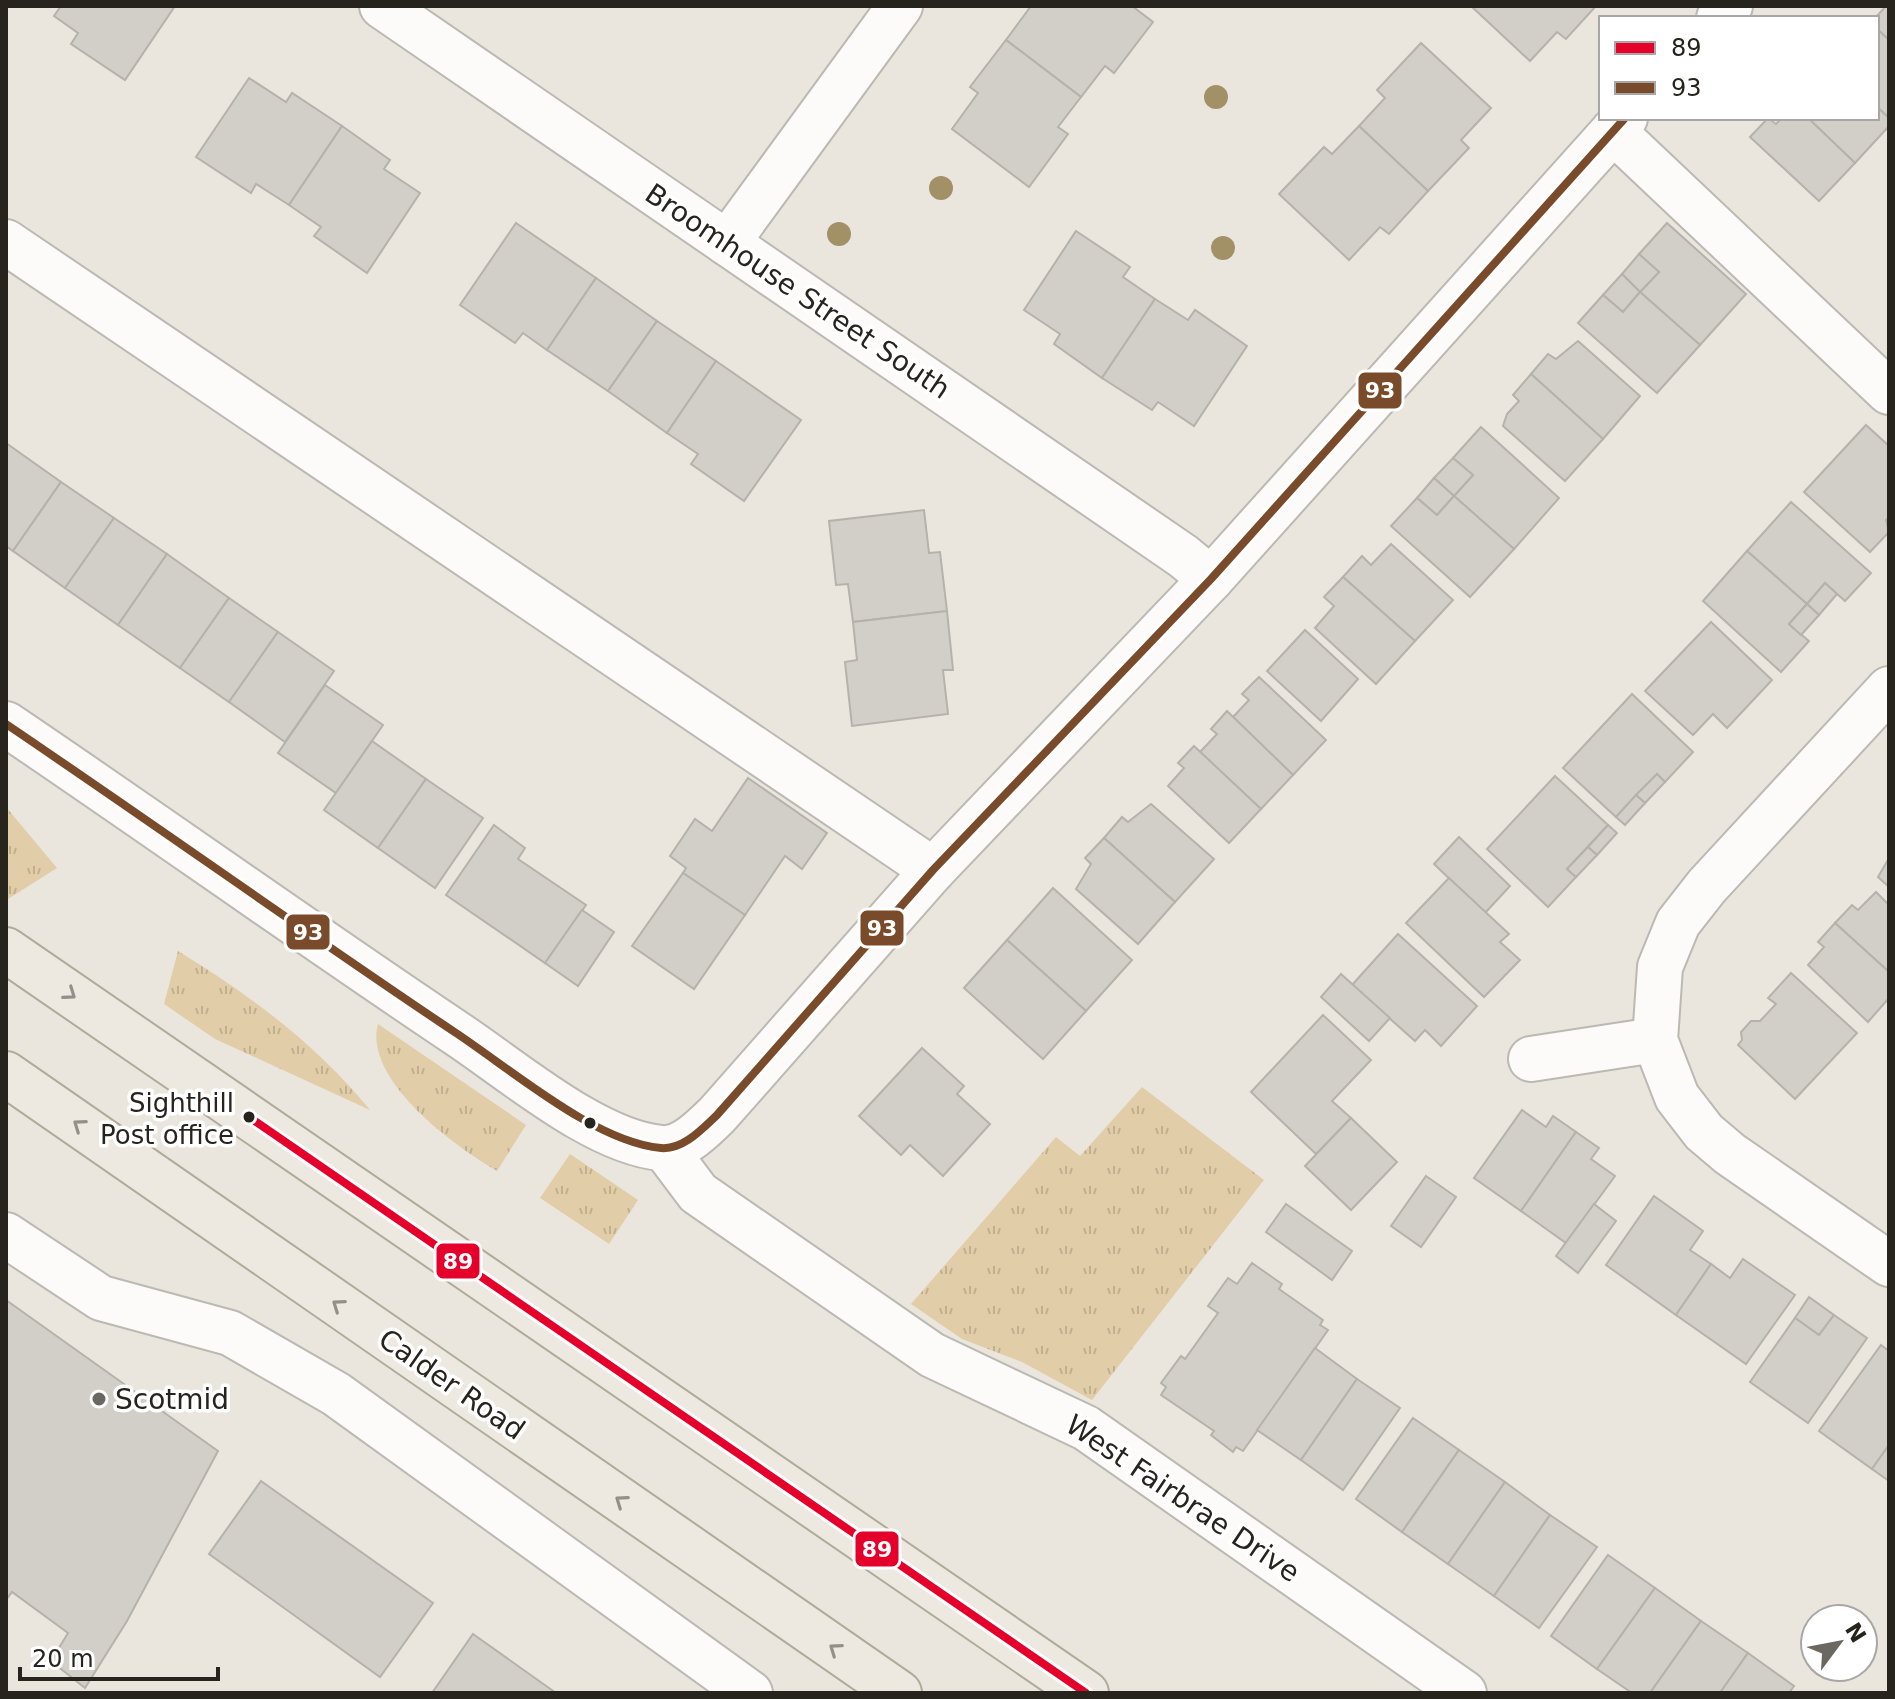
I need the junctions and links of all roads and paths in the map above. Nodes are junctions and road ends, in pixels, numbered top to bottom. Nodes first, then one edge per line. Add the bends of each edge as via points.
1 (382, 6) edge
2 (900, 6) edge
3 (1619, 124) edge
4 (6, 242) edge
5 (727, 243) junction
6 (1889, 392) edge
7 (1211, 579) junction
8 (1889, 689) edge
9 (6, 724) edge
10 (933, 870) junction
11 (6, 950) edge
12 (1655, 1040) junction
13 (1531, 1059) dead end
14 (6, 1074) edge
15 (665, 1149) junction
16 (6, 1235) edge
17 (1889, 1264) edge
18 (750, 1693) edge
19 (899, 1693) edge
20 (1086, 1693) edge
21 (1464, 1693) edge

1 - 5 street, Broomhouse Street South
2 - 5 street
3 - 6 street
3 - 7 street
4 - 10 street
5 - 7 street, Broomhouse Street South
7 - 10 street
8 - 12 street via 1678,923 1660,967
9 - 15 street via 595,1127
10 - 15 street via 717,1115 688,1140
11 -> 20 main road
12 - 13 street
12 - 17 street via 1670,1083 1704,1132
19 -> 14 main road, Calder Road
15 - 21 street, West Fairbrae Drive via 698,1193 932,1355 1086,1428
16 - 18 street via 101,1298 230,1333 336,1394

